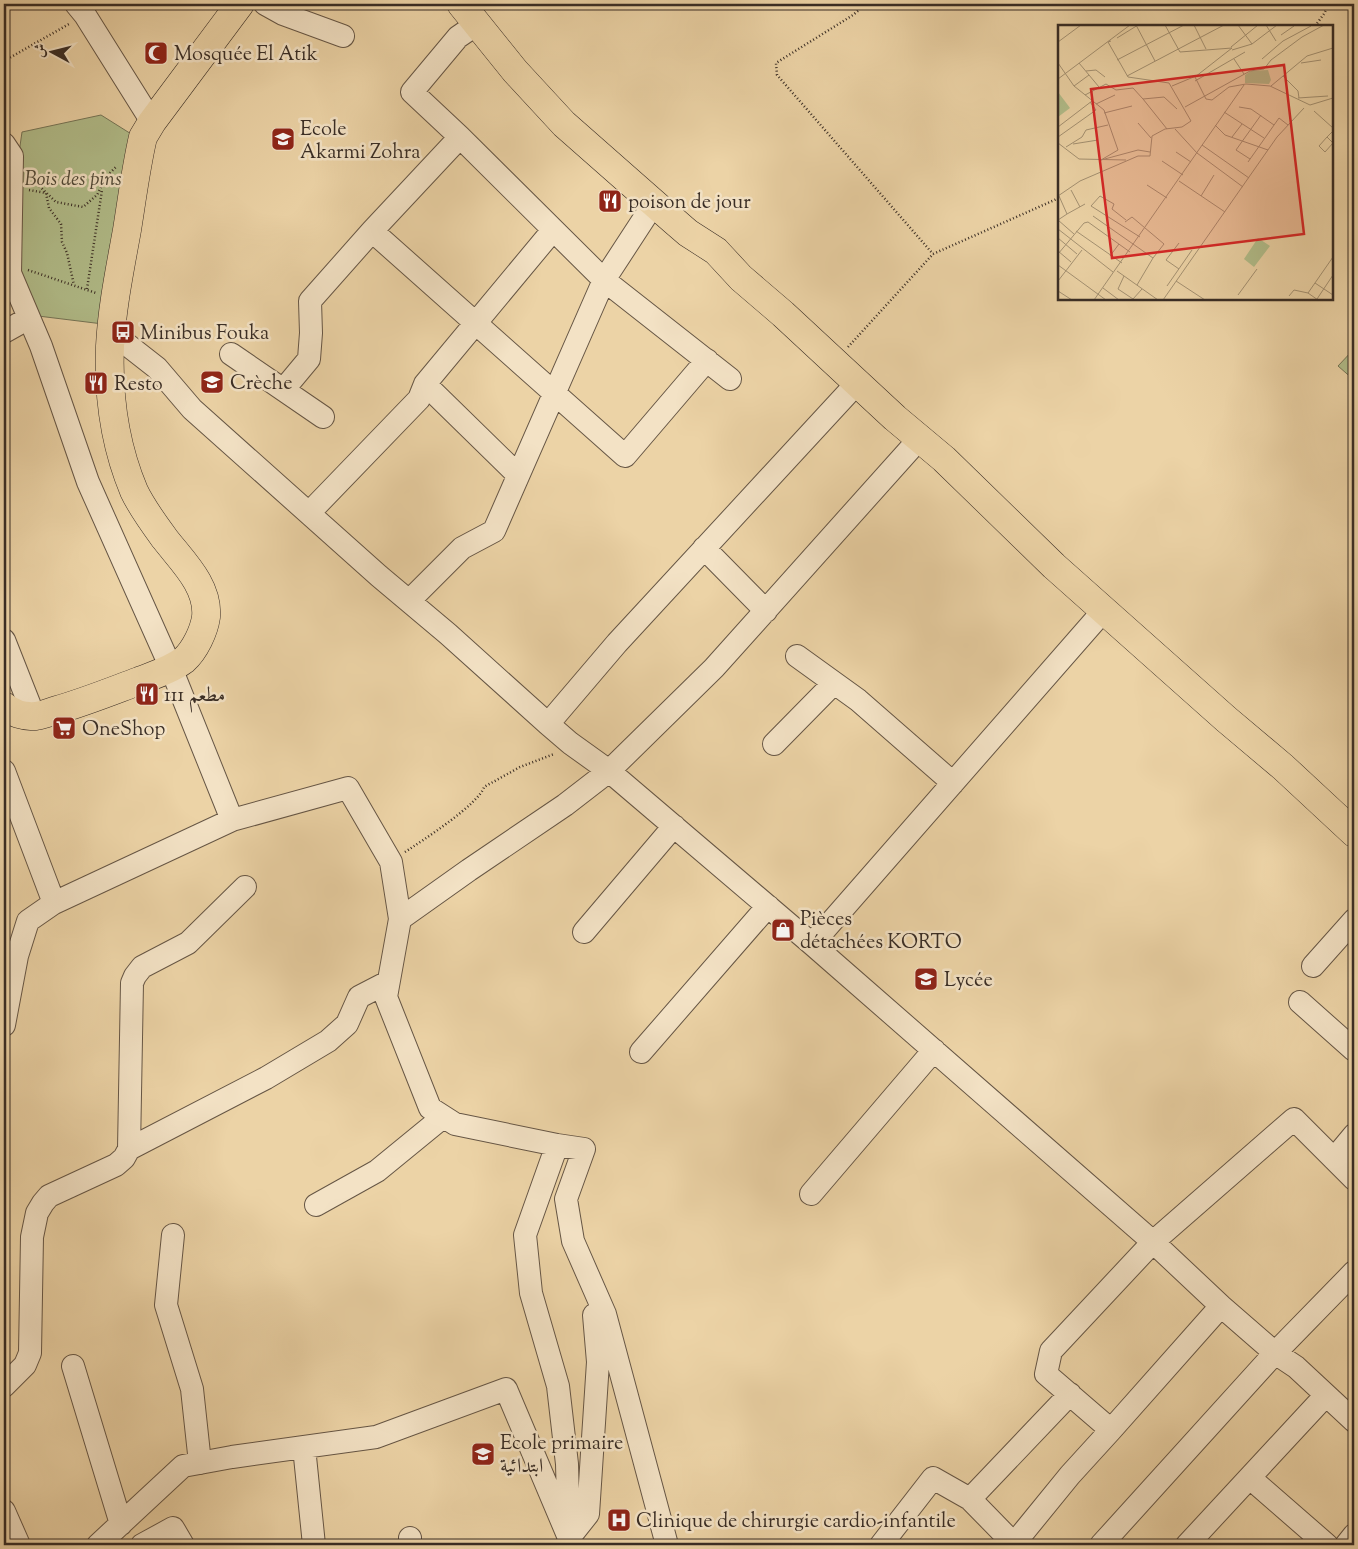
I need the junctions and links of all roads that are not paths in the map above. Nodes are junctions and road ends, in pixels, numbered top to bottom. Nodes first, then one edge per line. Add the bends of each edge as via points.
1 (240, 4) edge
2 (266, 4) edge
3 (87, 7) edge
4 (470, 13) edge
5 (343, 36) dead end
6 (152, 122) junction
7 (460, 137) junction
8 (4, 144) edge
9 (657, 205) junction
10 (553, 230) junction
11 (372, 231) junction
12 (604, 280) junction
13 (29, 318) junction
14 (475, 323) junction
15 (4, 332) edge
16 (111, 332) junction
17 (231, 354) dead end
18 (708, 360) junction
19 (730, 379) dead end
20 (858, 382) junction
21 (425, 384) junction
22 (284, 390) junction
23 (554, 394) junction
24 (323, 417) dead end
25 (920, 438) junction
26 (518, 476) junction
27 (309, 513) junction
28 (704, 548) junction
29 (409, 601) junction
30 (1105, 609) junction
31 (766, 610) junction
32 (4, 640) edge
33 (797, 656) dead end
34 (171, 668) junction
35 (834, 683) junction
36 (4, 706) edge
37 (34, 716) junction
38 (548, 724) junction
39 (774, 744) dead end
40 (4, 771) edge
41 (609, 771) junction
42 (953, 783) junction
43 (232, 820) junction
44 (674, 826) junction
45 (1354, 833) edge
46 (244, 887) dead end
47 (54, 903) junction
48 (768, 906) junction
49 (400, 919) junction
50 (1354, 920) edge
51 (584, 932) dead end
52 (812, 944) junction
53 (1313, 966) dead end
54 (388, 982) junction
55 (1300, 1002) dead end
56 (4, 1024) edge
57 (934, 1050) junction
58 (1354, 1050) edge
59 (641, 1052) dead end
60 (444, 1117) junction
61 (1354, 1136) edge
62 (557, 1145) junction
63 (129, 1149) junction
64 (1334, 1159) junction
65 (1353, 1176) edge
66 (812, 1194) dead end
67 (316, 1205) dead end
68 (173, 1235) dead end
69 (1152, 1242) junction
70 (1354, 1272) edge
71 (590, 1279) junction
72 (1220, 1306) junction
73 (1275, 1353) junction
74 (73, 1366) dead end
75 (4, 1386) edge
76 (1070, 1394) junction
77 (1326, 1395) junction
78 (1354, 1421) edge
79 (1112, 1430) junction
80 (304, 1447) junction
81 (200, 1463) junction
82 (1250, 1478) junction
83 (970, 1499) junction
84 (4, 1511) edge
85 (121, 1524) junction
86 (1354, 1535) edge
87 (568, 1542) edge
88 (1014, 1544) edge
89 (19, 1545) edge
90 (98, 1545) edge
91 (142, 1545) edge
92 (183, 1545) edge
93 (314, 1545) edge
94 (667, 1545) edge
95 (881, 1545) edge
96 (1101, 1545) edge
97 (1187, 1545) edge
98 (1327, 1545) edge
99 (1346, 1545) edge

1 - 6 main road
2 - 5 street via 283,14
3 - 6 street
4 - 7 street via 458,37 412,92
4 - 9 main road via 515,71 564,124
6 - 16 main road via 143,137
7 - 10 street
7 - 11 street
8 - 13 street via 12,156 10,273
9 - 12 street
9 - 20 main road via 688,233 716,250 741,278
10 - 12 street
10 - 14 street
11 - 14 street
11 - 22 street via 310,301 309,360
12 - 18 street
12 - 23 street
13 - 15 street
13 - 34 street via 88,482
14 - 21 street
14 - 23 street
16 - 27 street via 156,368 192,409
16 - 34 main road via 110,377 121,454 135,492 152,521 194,577 205,599 205,623 199,639 184,660
17 - 22 street
18 - 19 street
18 - 23 street via 625,456
20 - 25 main road
20 - 28 street
21 - 26 street
21 - 27 street via 419,398
22 - 24 street
23 - 26 street
25 - 30 main road via 1054,566
25 - 31 street
26 - 29 street via 494,530 462,548
27 - 29 street
28 - 31 street
28 - 38 street
29 - 38 street
30 - 42 street
30 - 45 main road
31 - 41 street via 714,668
32 - 37 street
33 - 35 street
34 - 37 main road via 87,701
34 - 43 street
35 - 39 street
35 - 42 street
36 - 37 main road via 16,713
38 - 41 street
40 - 47 street
41 - 44 street
41 - 49 street
42 - 52 street
43 - 47 street
43 - 49 street via 348,788 391,862
44 - 48 street
44 - 51 street
46 - 63 street via 188,943 142,967 135,976 132,983
47 - 56 street via 28,922 17,956
48 - 52 street
48 - 59 street
49 - 54 street
50 - 53 street
52 - 57 street
54 - 60 street via 386,997 430,1108
54 - 63 street via 359,997 347,1024 328,1042
55 - 58 street
57 - 66 street
57 - 69 street
60 - 62 street via 455,1124
60 - 67 street via 377,1171
61 - 64 street
62 - 71 street via 584,1149 566,1199 573,1240
62 - 87 street via 525,1235 531,1293 558,1386 567,1464
63 - 75 street via 116,1165 49,1196 37,1213 32,1236 30,1353 25,1365
64 - 65 street
64 - 69 street via 1294,1119
68 - 81 street via 166,1304 192,1389
69 - 72 street
69 - 76 street via 1051,1351 1046,1374
70 - 73 street
71 - 87 street via 598,1362 588,1514
71 - 94 street via 605,1314
72 - 73 street
72 - 79 street
73 - 77 street via 1296,1367
73 - 96 street
74 - 85 street
76 - 79 street
76 - 83 street
77 - 78 street
77 - 82 street
79 - 88 street via 1070,1474
80 - 81 street
80 - 87 street via 376,1437 506,1389
80 - 93 street
81 - 85 street via 183,1466
82 - 97 street
82 - 98 street
83 - 88 street
83 - 95 street via 933,1478
84 - 89 street
85 - 90 street
86 - 99 street
91 - 92 street via 173,1528

